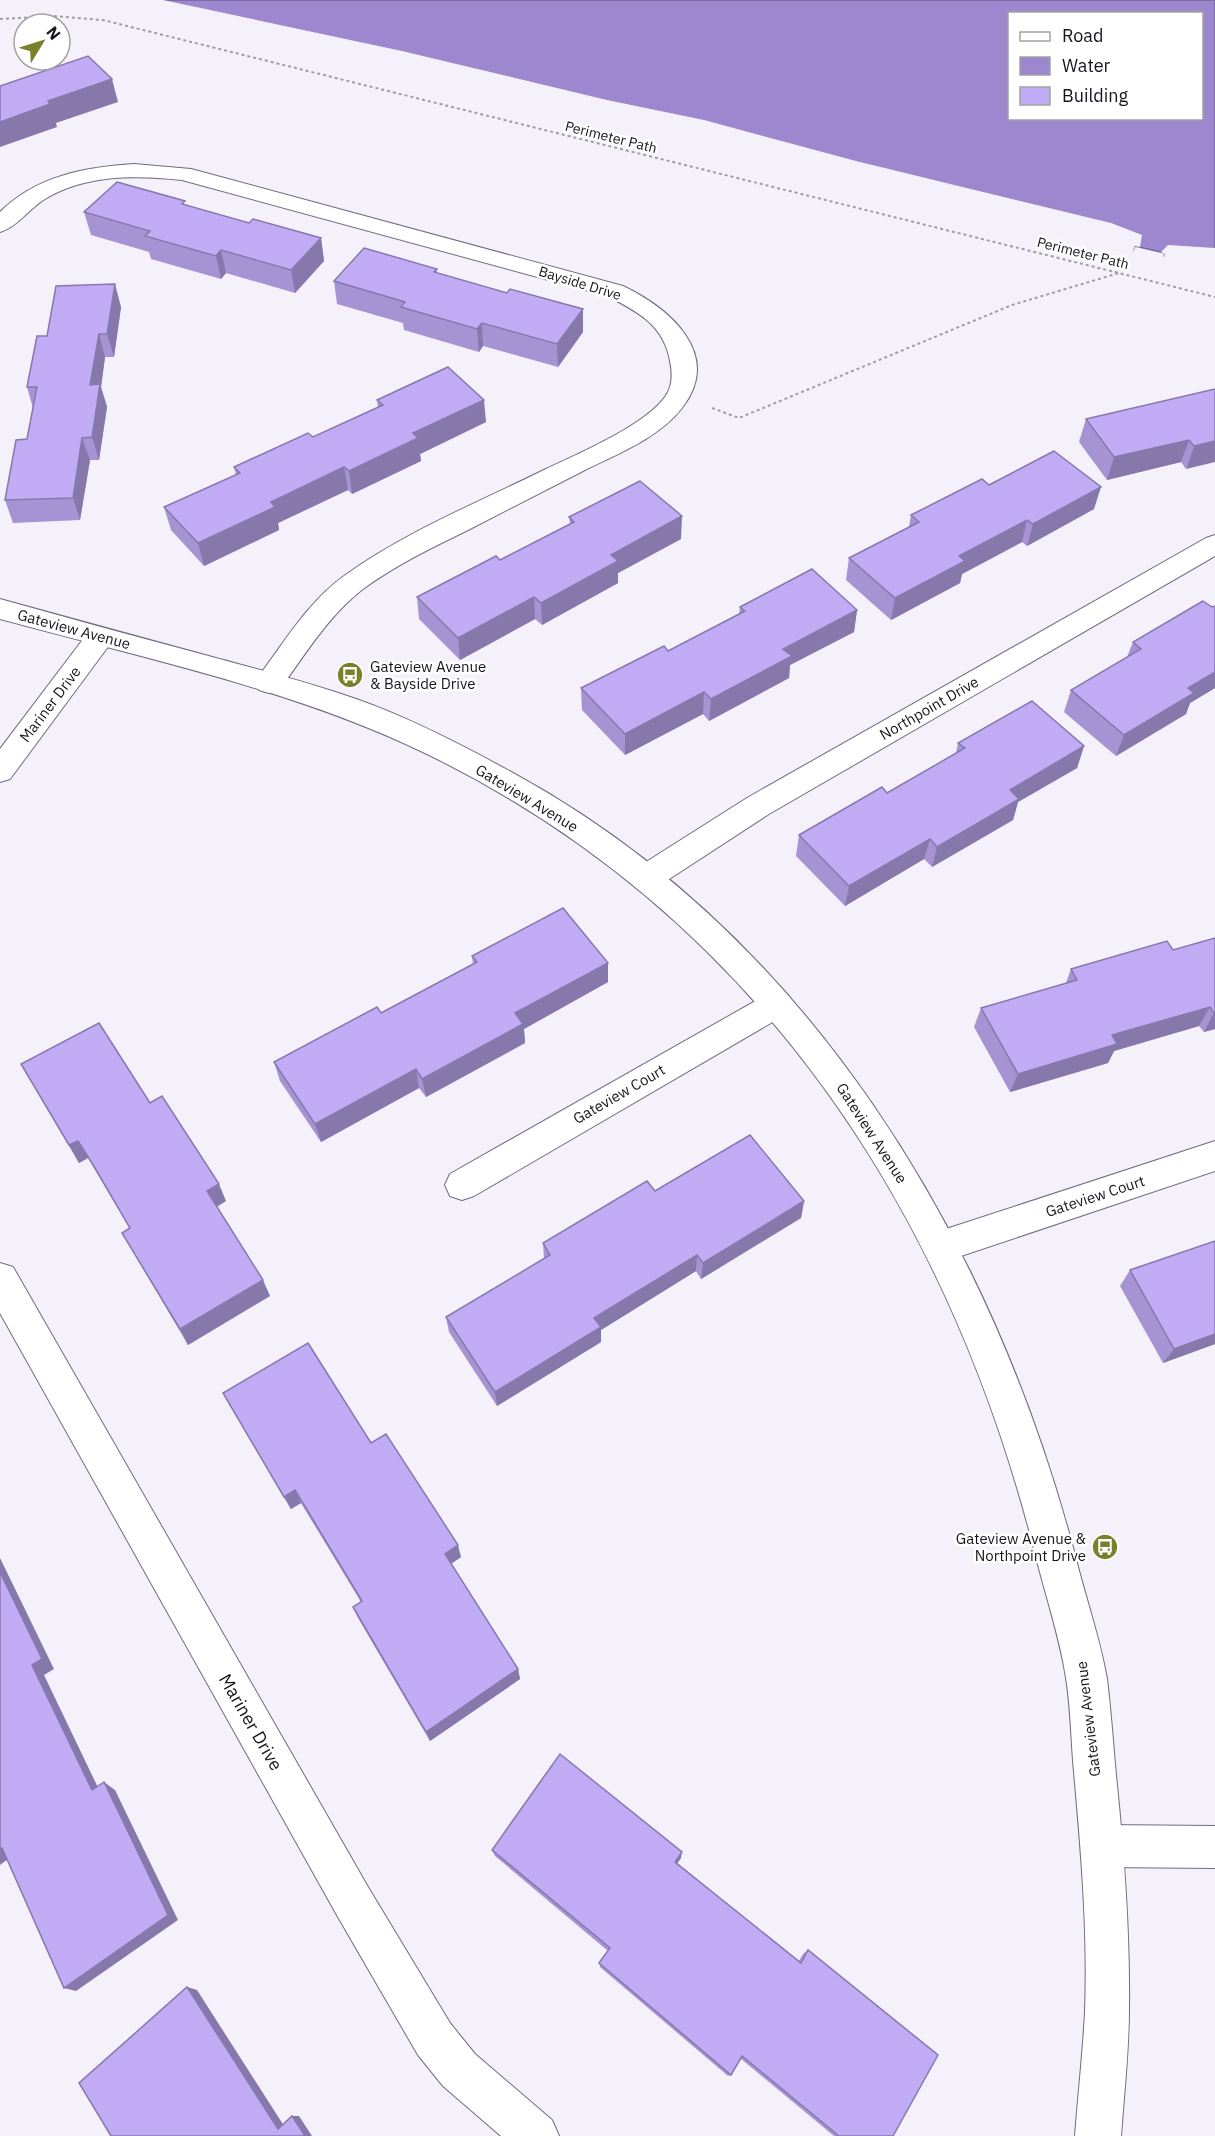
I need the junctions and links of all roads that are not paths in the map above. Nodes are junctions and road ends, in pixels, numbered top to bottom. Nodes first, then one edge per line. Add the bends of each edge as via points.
1 (0, 225) edge
2 (1215, 544) edge
3 (0, 609) edge
4 (100, 637) junction
5 (269, 683) junction
6 (0, 771) edge
7 (646, 878) junction
8 (777, 1004) junction
9 (1215, 1156) edge
10 (462, 1185) dead end
11 (940, 1247) junction
12 (0, 1279) edge
13 (1102, 1846) junction
14 (1215, 1847) edge
15 (536, 2136) edge
16 (1098, 2136) edge

1 - 5 street, Bayside Drive via 39,194 86,176 137,169 183,174 615,291 636,301 670,328 682,346 684,381 678,396 652,422 621,442 415,545 354,582 327,605
2 - 7 street, Northpoint Drive via 758,806
3 - 4 street, Gateview Avenue
4 - 5 street, Gateview Avenue
4 - 6 street, Mariner Drive
5 - 7 street, Gateview Avenue via 351,708 438,747 549,808
7 - 8 street, Gateview Avenue via 715,937
8 - 10 street, Gateview Court
8 - 11 street, Gateview Avenue via 859,1110 896,1166
9 - 11 street, Gateview Court
11 - 13 street, Gateview Avenue via 996,1367 1038,1489 1086,1676
12 - 15 street, Mariner Drive via 434,2039 459,2070
13 - 14 street
13 - 16 street, Gateview Avenue via 1107,2009

